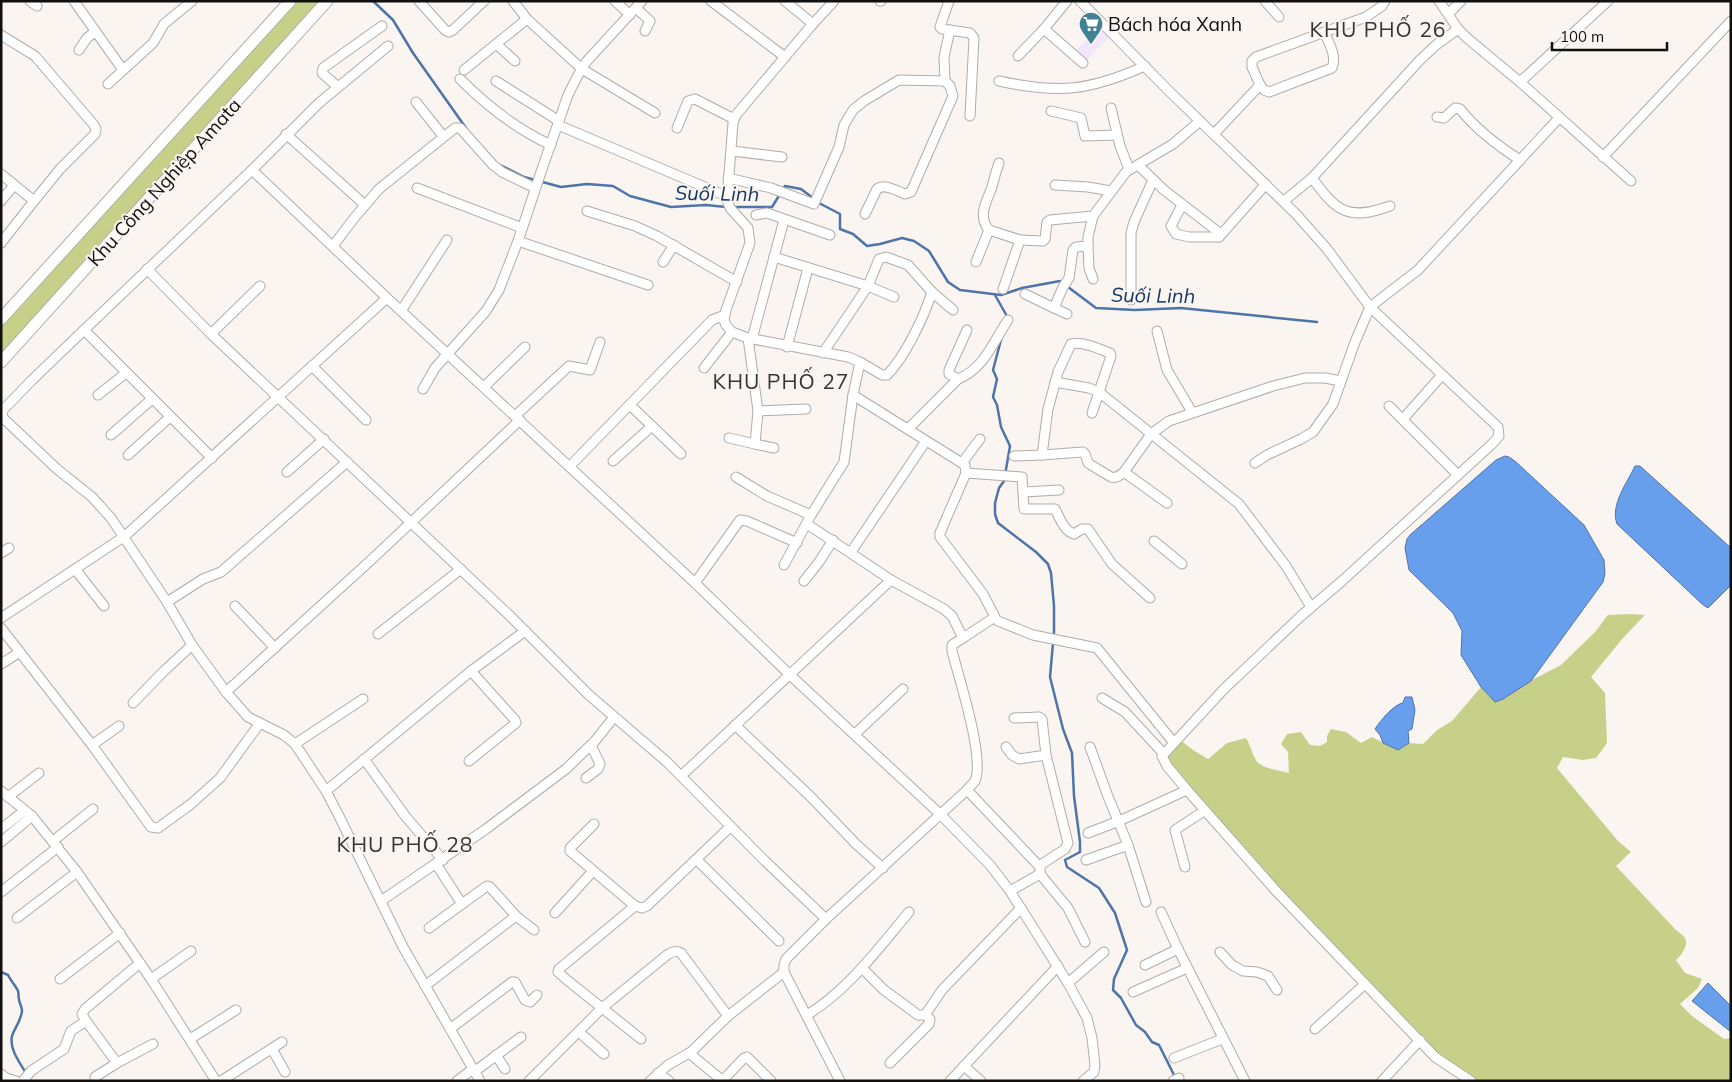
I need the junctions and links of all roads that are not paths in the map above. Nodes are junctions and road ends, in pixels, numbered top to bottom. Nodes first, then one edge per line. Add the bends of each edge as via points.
1 (192, 1) edge
2 (290, 1) edge
3 (328, 1) edge
4 (419, 1) edge
5 (484, 1) edge
6 (513, 1) edge
7 (615, 1) edge
8 (711, 1) edge
9 (785, 1) edge
10 (834, 1) edge
11 (949, 1) edge
12 (1067, 1) edge
13 (1080, 1) edge
14 (1265, 1) edge
15 (1384, 1) edge
16 (1439, 1) edge
17 (1461, 1) edge
18 (1608, 1) edge
19 (78, 3) edge
20 (636, 8) edge
21 (1449, 14) junction
22 (1279, 17) dead end
23 (527, 19) junction
24 (1731, 21) edge
25 (813, 24) junction
26 (382, 26) dead end
27 (1044, 29) junction
28 (950, 30) junction
29 (1458, 30) junction
30 (645, 31) dead end
31 (95, 32) junction
32 (1324, 32) junction
33 (1, 35) edge
34 (496, 44) junction
35 (388, 46) dead end
36 (79, 50) dead end
37 (1018, 56) dead end
38 (784, 57) junction
39 (515, 61) dead end
40 (1084, 63) dead end
41 (1145, 66) junction
42 (582, 69) junction
43 (123, 70) junction
44 (464, 70) dead end
45 (460, 79) dead end
46 (496, 81) dead end
47 (945, 81) junction
48 (999, 81) dead end
49 (1520, 82) junction
50 (108, 84) dead end
51 (1260, 85) junction
52 (338, 87) junction
53 (416, 102) dead end
54 (1111, 108) dead end
55 (1051, 111) dead end
56 (655, 113) dead end
57 (970, 116) dead end
58 (1437, 116) dead end
59 (1560, 118) junction
60 (734, 119) junction
61 (1200, 121) junction
62 (558, 123) junction
63 (676, 128) dead end
64 (286, 134) junction
65 (1214, 134) junction
66 (1117, 135) junction
67 (444, 136) junction
68 (551, 145) junction
69 (732, 151) junction
70 (1603, 157) junction
71 (782, 158) dead end
72 (1520, 160) junction
73 (999, 163) dead end
74 (1138, 165) junction
75 (1129, 169) junction
76 (252, 170) junction
77 (1, 174) edge
78 (728, 178) junction
79 (1312, 178) junction
80 (1153, 180) junction
81 (1630, 181) dead end
82 (1266, 184) junction
83 (14, 185) junction
84 (1056, 185) dead end
85 (417, 188) dead end
86 (536, 188) junction
87 (1111, 191) junction
88 (1, 201) edge
89 (34, 201) junction
90 (728, 201) junction
91 (1284, 201) junction
92 (1182, 205) junction
93 (365, 206) junction
94 (1390, 206) dead end
95 (587, 211) dead end
96 (865, 214) dead end
97 (756, 215) dead end
98 (1094, 216) junction
99 (784, 220) junction
100 (522, 228) junction
101 (989, 230) junction
102 (830, 235) dead end
103 (1219, 237) junction
104 (447, 240) dead end
105 (1020, 240) junction
106 (518, 242) junction
107 (1, 243) edge
108 (674, 245) junction
109 (333, 246) junction
110 (1088, 246) junction
111 (774, 257) junction
112 (663, 262) dead end
113 (976, 262) dead end
114 (808, 268) junction
115 (147, 269) junction
116 (1093, 279) dead end
117 (737, 282) junction
118 (648, 285) dead end
119 (260, 286) dead end
120 (868, 286) junction
121 (1003, 289) dead end
122 (932, 292) junction
123 (1025, 294) dead end
124 (894, 296) dead end
125 (387, 298) junction
126 (1131, 300) dead end
127 (1370, 307) junction
128 (1054, 308) junction
129 (953, 310) dead end
130 (401, 311) junction
131 (1066, 314) dead end
132 (725, 315) junction
133 (1, 320) edge
134 (1008, 320) dead end
135 (84, 330) junction
136 (967, 330) dead end
137 (1157, 331) dead end
138 (732, 332) junction
139 (211, 334) junction
140 (750, 338) junction
141 (600, 342) dead end
142 (526, 347) dead end
143 (787, 347) junction
144 (448, 353) junction
145 (823, 353) junction
146 (1, 362) edge
147 (860, 362) junction
148 (312, 366) junction
149 (704, 368) dead end
150 (126, 373) junction
151 (1442, 375) junction
152 (958, 379) junction
153 (1341, 381) junction
154 (1055, 382) junction
155 (484, 387) junction
156 (422, 389) dead end
157 (1099, 392) junction
158 (98, 395) dead end
159 (853, 395) junction
160 (278, 396) junction
161 (152, 399) junction
162 (630, 405) junction
163 (1390, 406) dead end
164 (806, 409) dead end
165 (758, 411) junction
166 (1192, 412) junction
167 (1092, 414) dead end
168 (170, 417) junction
169 (517, 418) junction
170 (2, 419) edge
171 (1403, 419) junction
172 (366, 420) dead end
173 (652, 426) junction
174 (908, 429) junction
175 (1151, 434) junction
176 (111, 435) dead end
177 (324, 438) junction
178 (729, 438) dead end
179 (980, 440) dead end
180 (926, 441) junction
181 (755, 444) junction
182 (774, 448) dead end
183 (681, 454) dead end
184 (128, 455) dead end
185 (1042, 455) junction
186 (1014, 456) dead end
187 (212, 458) junction
188 (613, 461) dead end
189 (347, 462) junction
190 (962, 463) junction
191 (1255, 464) dead end
192 (570, 466) junction
193 (288, 472) dead end
194 (1124, 472) junction
195 (966, 473) junction
196 (1458, 475) junction
197 (736, 477) dead end
198 (1059, 490) dead end
199 (1023, 492) junction
200 (1167, 503) dead end
201 (809, 519) junction
202 (411, 522) junction
203 (125, 536) junction
204 (833, 540) junction
205 (1154, 541) dead end
206 (797, 543) junction
207 (851, 552) junction
208 (1182, 564) dead end
209 (784, 566) dead end
210 (75, 569) junction
211 (461, 569) junction
212 (892, 580) junction
213 (804, 581) dead end
214 (695, 583) junction
215 (1150, 598) dead end
216 (167, 602) junction
217 (104, 606) dead end
218 (235, 606) dead end
219 (1311, 607) junction
220 (1, 618) edge
221 (998, 621) dead end
222 (1, 628) edge
223 (526, 631) junction
224 (378, 634) dead end
225 (963, 638) junction
226 (192, 646) junction
227 (275, 648) junction
228 (20, 652) junction
229 (1, 664) edge
230 (470, 671) junction
231 (789, 674) junction
232 (903, 689) dead end
233 (226, 692) junction
234 (1102, 698) dead end
235 (362, 699) dead end
236 (133, 703) dead end
237 (614, 717) junction
238 (1014, 718) dead end
239 (260, 723) junction
240 (735, 725) junction
241 (119, 726) dead end
242 (855, 734) junction
243 (1174, 742) junction
244 (295, 744) junction
245 (92, 745) junction
246 (591, 745) junction
247 (1006, 747) dead end
248 (1090, 747) dead end
249 (1164, 753) junction
250 (1046, 754) junction
251 (364, 759) junction
252 (469, 761) dead end
253 (39, 773) dead end
254 (681, 776) junction
255 (586, 778) dead end
256 (967, 790) junction
257 (1186, 790) junction
258 (326, 791) junction
259 (3, 793) edge
260 (93, 809) dead end
261 (1204, 811) junction
262 (28, 813) junction
263 (941, 816) junction
264 (1119, 821) junction
265 (594, 824) dead end
266 (730, 827) junction
267 (1, 829) edge
268 (1088, 833) dead end
269 (1, 842) edge
270 (56, 844) junction
271 (1128, 845) junction
272 (697, 860) junction
273 (1086, 860) dead end
274 (439, 862) junction
275 (1185, 867) dead end
276 (883, 868) junction
277 (593, 870) junction
278 (1040, 871) junction
279 (77, 872) junction
280 (1010, 890) junction
281 (1, 892) edge
282 (380, 901) junction
283 (1146, 902) dead end
284 (462, 904) junction
285 (635, 906) junction
286 (1020, 908) junction
287 (909, 912) dead end
288 (1161, 912) dead end
289 (555, 913) dead end
290 (516, 916) junction
291 (17, 918) dead end
292 (826, 919) junction
293 (429, 928) dead end
294 (534, 930) dead end
295 (120, 933) junction
296 (779, 941) dead end
297 (1085, 942) dead end
298 (1178, 949) junction
299 (191, 951) dead end
300 (1104, 952) dead end
301 (1220, 952) dead end
302 (140, 963) junction
303 (1145, 965) dead end
304 (1058, 966) junction
305 (862, 968) junction
306 (1187, 968) junction
307 (784, 972) junction
308 (60, 979) dead end
309 (150, 979) junction
310 (1068, 984) junction
311 (1365, 984) junction
312 (425, 986) junction
313 (1277, 990) dead end
314 (1132, 992) dead end
315 (537, 995) dead end
316 (602, 1008) junction
317 (236, 1010) dead end
318 (807, 1015) junction
319 (925, 1015) junction
320 (728, 1016) junction
321 (86, 1020) junction
322 (450, 1029) junction
323 (1315, 1029) dead end
324 (579, 1032) junction
325 (521, 1037) dead end
326 (641, 1038) dead end
327 (190, 1039) junction
328 (1222, 1039) junction
329 (1420, 1040) junction
330 (282, 1042) dead end
331 (153, 1044) dead end
332 (272, 1049) junction
333 (689, 1053) junction
334 (604, 1054) dead end
335 (496, 1055) junction
336 (1174, 1058) dead end
337 (117, 1063) junction
338 (890, 1063) dead end
339 (964, 1066) junction
340 (505, 1069) dead end
341 (473, 1071) junction
342 (285, 1072) dead end
343 (538, 1073) junction
344 (658, 1073) junction
345 (1, 1074) edge
346 (95, 1077) dead end
347 (1092, 1077) edge
348 (24, 1080) edge
349 (723, 1080) edge
350 (16, 1081) edge
351 (216, 1081) edge
352 (221, 1081) edge
353 (457, 1081) edge
354 (480, 1081) edge
355 (530, 1081) edge
356 (545, 1081) edge
357 (650, 1081) edge
358 (669, 1081) edge
359 (771, 1081) edge
360 (840, 1081) edge
361 (950, 1081) edge
362 (981, 1081) edge
363 (1083, 1081) edge
364 (1245, 1081) edge
365 (1382, 1081) edge
366 (1471, 1081) edge

1 - 43 street via 164,24 154,43
2 - 133 street, Khu Công Nghiệp Amata
3 - 146 street, Khu Công Nghiệp Amata
4 - 5 street via 449,32
6 - 23 street
7 - 20 street
8 - 38 street
9 - 25 street
10 - 25 street
11 - 28 street via 940,27
12 - 27 street
13 - 41 street
14 - 22 street
15 - 32 street via 1366,17
16 - 21 street
17 - 21 street
18 - 49 street
19 - 31 street
20 - 30 street via 650,21
20 - 42 street
21 - 29 street
23 - 34 street
23 - 42 street
24 - 70 street
25 - 38 street
26 - 52 street via 323,68 322,73
27 - 37 street
27 - 40 street
28 - 47 street via 944,58
28 - 57 street via 973,34
29 - 49 street
29 - 79 street via 1420,60
31 - 36 street
31 - 43 street
32 - 51 street via 1256,57 1252,67
32 - 51 street via 1333,55 1332,68 1269,92
33 - 89 street via 36,56 96,129 95,134
34 - 39 street
34 - 44 street
35 - 52 street
38 - 60 street
41 - 48 street via 1088,87 1031,88
41 - 61 street
42 - 56 street
42 - 62 street
43 - 50 street
45 - 68 street via 506,120
46 - 62 street
47 - 78 street via 899,80 853,110 844,125 839,147 814,204 777,190
47 - 96 street via 953,96 911,192 905,194 880,186
49 - 59 street
51 - 65 street
52 - 64 street
53 - 67 street
54 - 66 street
55 - 66 street via 1081,118 1085,136
58 - 72 street via 1444,118 1455,108 1460,109
59 - 70 street
59 - 72 street
60 - 63 street via 691,99
60 - 69 street
61 - 65 street
61 - 74 street via 1173,144
62 - 68 street
62 - 90 street
64 - 76 street
64 - 93 street
65 - 82 street
66 - 75 street
67 - 86 street via 460,128 493,165
67 - 93 street via 379,189
68 - 86 street
69 - 71 street
69 - 78 street
70 - 81 street
72 - 127 street via 1418,270
73 - 101 street via 984,210
74 - 75 street
74 - 80 street
75 - 87 street
76 - 109 street
76 - 115 street
77 - 83 street
78 - 90 street
79 - 91 street
79 - 94 street via 1327,199 1354,214
80 - 92 street
80 - 126 street via 1131,233
82 - 91 street
82 - 103 street
83 - 88 street
83 - 89 street
84 - 87 street
85 - 100 street
86 - 100 street
87 - 98 street
89 - 107 street
90 - 117 street via 750,234
91 - 127 street via 1327,249
92 - 103 street via 1217,231
92 - 103 street via 1171,226 1176,234
93 - 109 street
95 - 108 street via 635,226
97 - 99 street via 767,213
98 - 105 street via 1050,220 1043,241
98 - 110 street
99 - 102 street
99 - 111 street
100 - 106 street
101 - 105 street
101 - 113 street
104 - 130 street
105 - 121 street
106 - 118 street
106 - 144 street via 499,290 486,311
108 - 112 street
108 - 117 street
109 - 125 street
110 - 116 street
110 - 128 street via 1074,248 1069,278
111 - 114 street
111 - 140 street
114 - 120 street
114 - 143 street
115 - 135 street
115 - 139 street
117 - 132 street
119 - 139 street
120 - 122 street via 879,260 886,257 908,265
120 - 124 street
120 - 145 street
122 - 129 street
122 - 147 street via 905,350 887,375
123 - 128 street
125 - 130 street
125 - 148 street
127 - 151 street
127 - 153 street
128 - 131 street
130 - 144 street
132 - 138 street via 726,325
132 - 162 street via 712,320
134 - 152 street via 976,369
135 - 150 street
135 - 170 street via 30,381 2,412
136 - 152 street via 949,370
137 - 166 street via 1167,370
138 - 140 street
138 - 149 street
139 - 160 street
140 - 143 street
140 - 165 street
141 - 169 street via 590,370 569,366
142 - 155 street
143 - 145 street
144 - 155 street
144 - 156 street
145 - 147 street
147 - 159 street
148 - 160 street
148 - 172 street
150 - 158 street
150 - 161 street
151 - 171 street
151 - 196 street via 1498,427 1499,436
152 - 174 street
153 - 166 street via 1306,378
153 - 191 street via 1333,404 1313,432
154 - 157 street
154 - 157 street via 1071,344 1076,343 1110,353
154 - 185 street
155 - 169 street
157 - 167 street
157 - 175 street
159 - 174 street
159 - 201 street via 844,462
160 - 177 street
160 - 187 street
161 - 168 street
161 - 176 street
162 - 173 street
162 - 192 street
163 - 171 street
164 - 165 street
165 - 181 street
166 - 175 street via 1169,421
168 - 184 street
168 - 187 street
169 - 192 street
169 - 202 street
170 - 203 street via 92,497
171 - 196 street
173 - 183 street
173 - 188 street
174 - 180 street
175 - 194 street
175 - 219 street via 1239,504 1286,566
177 - 189 street
177 - 193 street
178 - 181 street
179 - 190 street
180 - 190 street
180 - 207 street
181 - 182 street
185 - 186 street
185 - 194 street via 1082,452 1088,463 1111,477
187 - 203 street
189 - 202 street
189 - 216 street via 221,572 203,579
190 - 195 street
192 - 214 street
194 - 200 street
195 - 199 street via 1022,477
195 - 225 street via 940,537 974,581 995,616
196 - 219 street
197 - 201 street
198 - 199 street
199 - 215 street via 1024,509 1055,509 1058,519 1069,532 1074,534 1088,529 1105,556
201 - 204 street
201 - 206 street
202 - 211 street
202 - 227 street
203 - 210 street
203 - 216 street
204 - 207 street
204 - 213 street
205 - 208 street
206 - 209 street
206 - 214 street via 747,520 740,520
207 - 212 street
210 - 217 street
210 - 220 street
211 - 223 street
211 - 224 street
212 - 225 street via 944,609 952,616
212 - 231 street
214 - 231 street
216 - 226 street
218 - 227 street
219 - 243 street via 1224,689
221 - 243 street via 1033,635 1097,648
222 - 228 street
223 - 230 street
223 - 237 street
225 - 256 street via 952,645 952,649 977,760 975,781
226 - 233 street
226 - 236 street
227 - 233 street
228 - 229 street
228 - 245 street
230 - 251 street
230 - 252 street via 516,723
231 - 240 street
231 - 242 street
232 - 242 street
233 - 239 street via 248,717
234 - 249 street via 1125,712
235 - 244 street
237 - 246 street
237 - 254 street
238 - 250 street via 1042,719
239 - 244 street
239 - 245 street via 220,778 158,828 151,827
240 - 254 street
240 - 276 street
241 - 245 street
242 - 263 street
243 - 249 street
244 - 258 street
246 - 255 street via 600,764
246 - 274 street via 529,798
247 - 250 street via 1019,759
248 - 264 street
249 - 257 street via 1163,759
250 - 278 street via 1068,843 1047,860
251 - 258 street
251 - 274 street
253 - 259 street
254 - 266 street
256 - 263 street
256 - 278 street
257 - 261 street
257 - 264 street
258 - 282 street
259 - 262 street
260 - 270 street
261 - 275 street via 1174,830
261 - 311 street
262 - 267 street
262 - 269 street
262 - 270 street
263 - 276 street
263 - 280 street
264 - 268 street
264 - 271 street
265 - 277 street via 570,848
266 - 272 street
266 - 292 street
270 - 279 street
270 - 281 street
271 - 273 street
271 - 283 street
272 - 285 street via 647,906
272 - 296 street
274 - 282 street
274 - 284 street
276 - 292 street
277 - 285 street
277 - 289 street
278 - 280 street
278 - 297 street via 1068,908
279 - 291 street
279 - 295 street
280 - 286 street
282 - 312 street
284 - 290 street via 487,886
284 - 293 street
285 - 316 street via 558,972
286 - 304 street
286 - 319 street via 942,990
287 - 305 street
288 - 298 street
290 - 294 street
290 - 312 street
292 - 307 street via 786,959
295 - 302 street
295 - 308 street
298 - 303 street
298 - 306 street
299 - 309 street
300 - 310 street
301 - 313 street via 1242,971 1268,976
302 - 309 street
302 - 321 street via 85,1009 82,1014
304 - 310 street
304 - 339 street
305 - 318 street via 834,996
305 - 319 street via 884,990 918,1015
306 - 314 street
306 - 328 street
307 - 318 street
307 - 320 street
309 - 327 street
310 - 347 street via 1089,1025 1095,1065
311 - 323 street
311 - 329 street
312 - 322 street
315 - 322 street via 530,1002 525,1000 512,982
316 - 320 street via 667,955 677,951
316 - 324 street
316 - 326 street
317 - 327 street
318 - 360 street
319 - 338 street via 930,1020 928,1024
320 - 333 street
321 - 337 street
321 - 348 street via 71,1031 64,1049
322 - 341 street
324 - 334 street
324 - 343 street
325 - 335 street
327 - 351 street
328 - 336 street
328 - 364 street
329 - 365 street
329 - 366 street via 1435,1057
330 - 332 street
331 - 337 street
332 - 342 street
332 - 352 street
333 - 344 street
333 - 349 street
335 - 340 street
335 - 341 street
337 - 346 street
339 - 361 street
339 - 362 street
341 - 353 street
341 - 354 street
343 - 355 street
343 - 356 street
344 - 357 street
344 - 358 street
345 - 350 street
347 - 363 street
349 - 359 street via 747,1057

